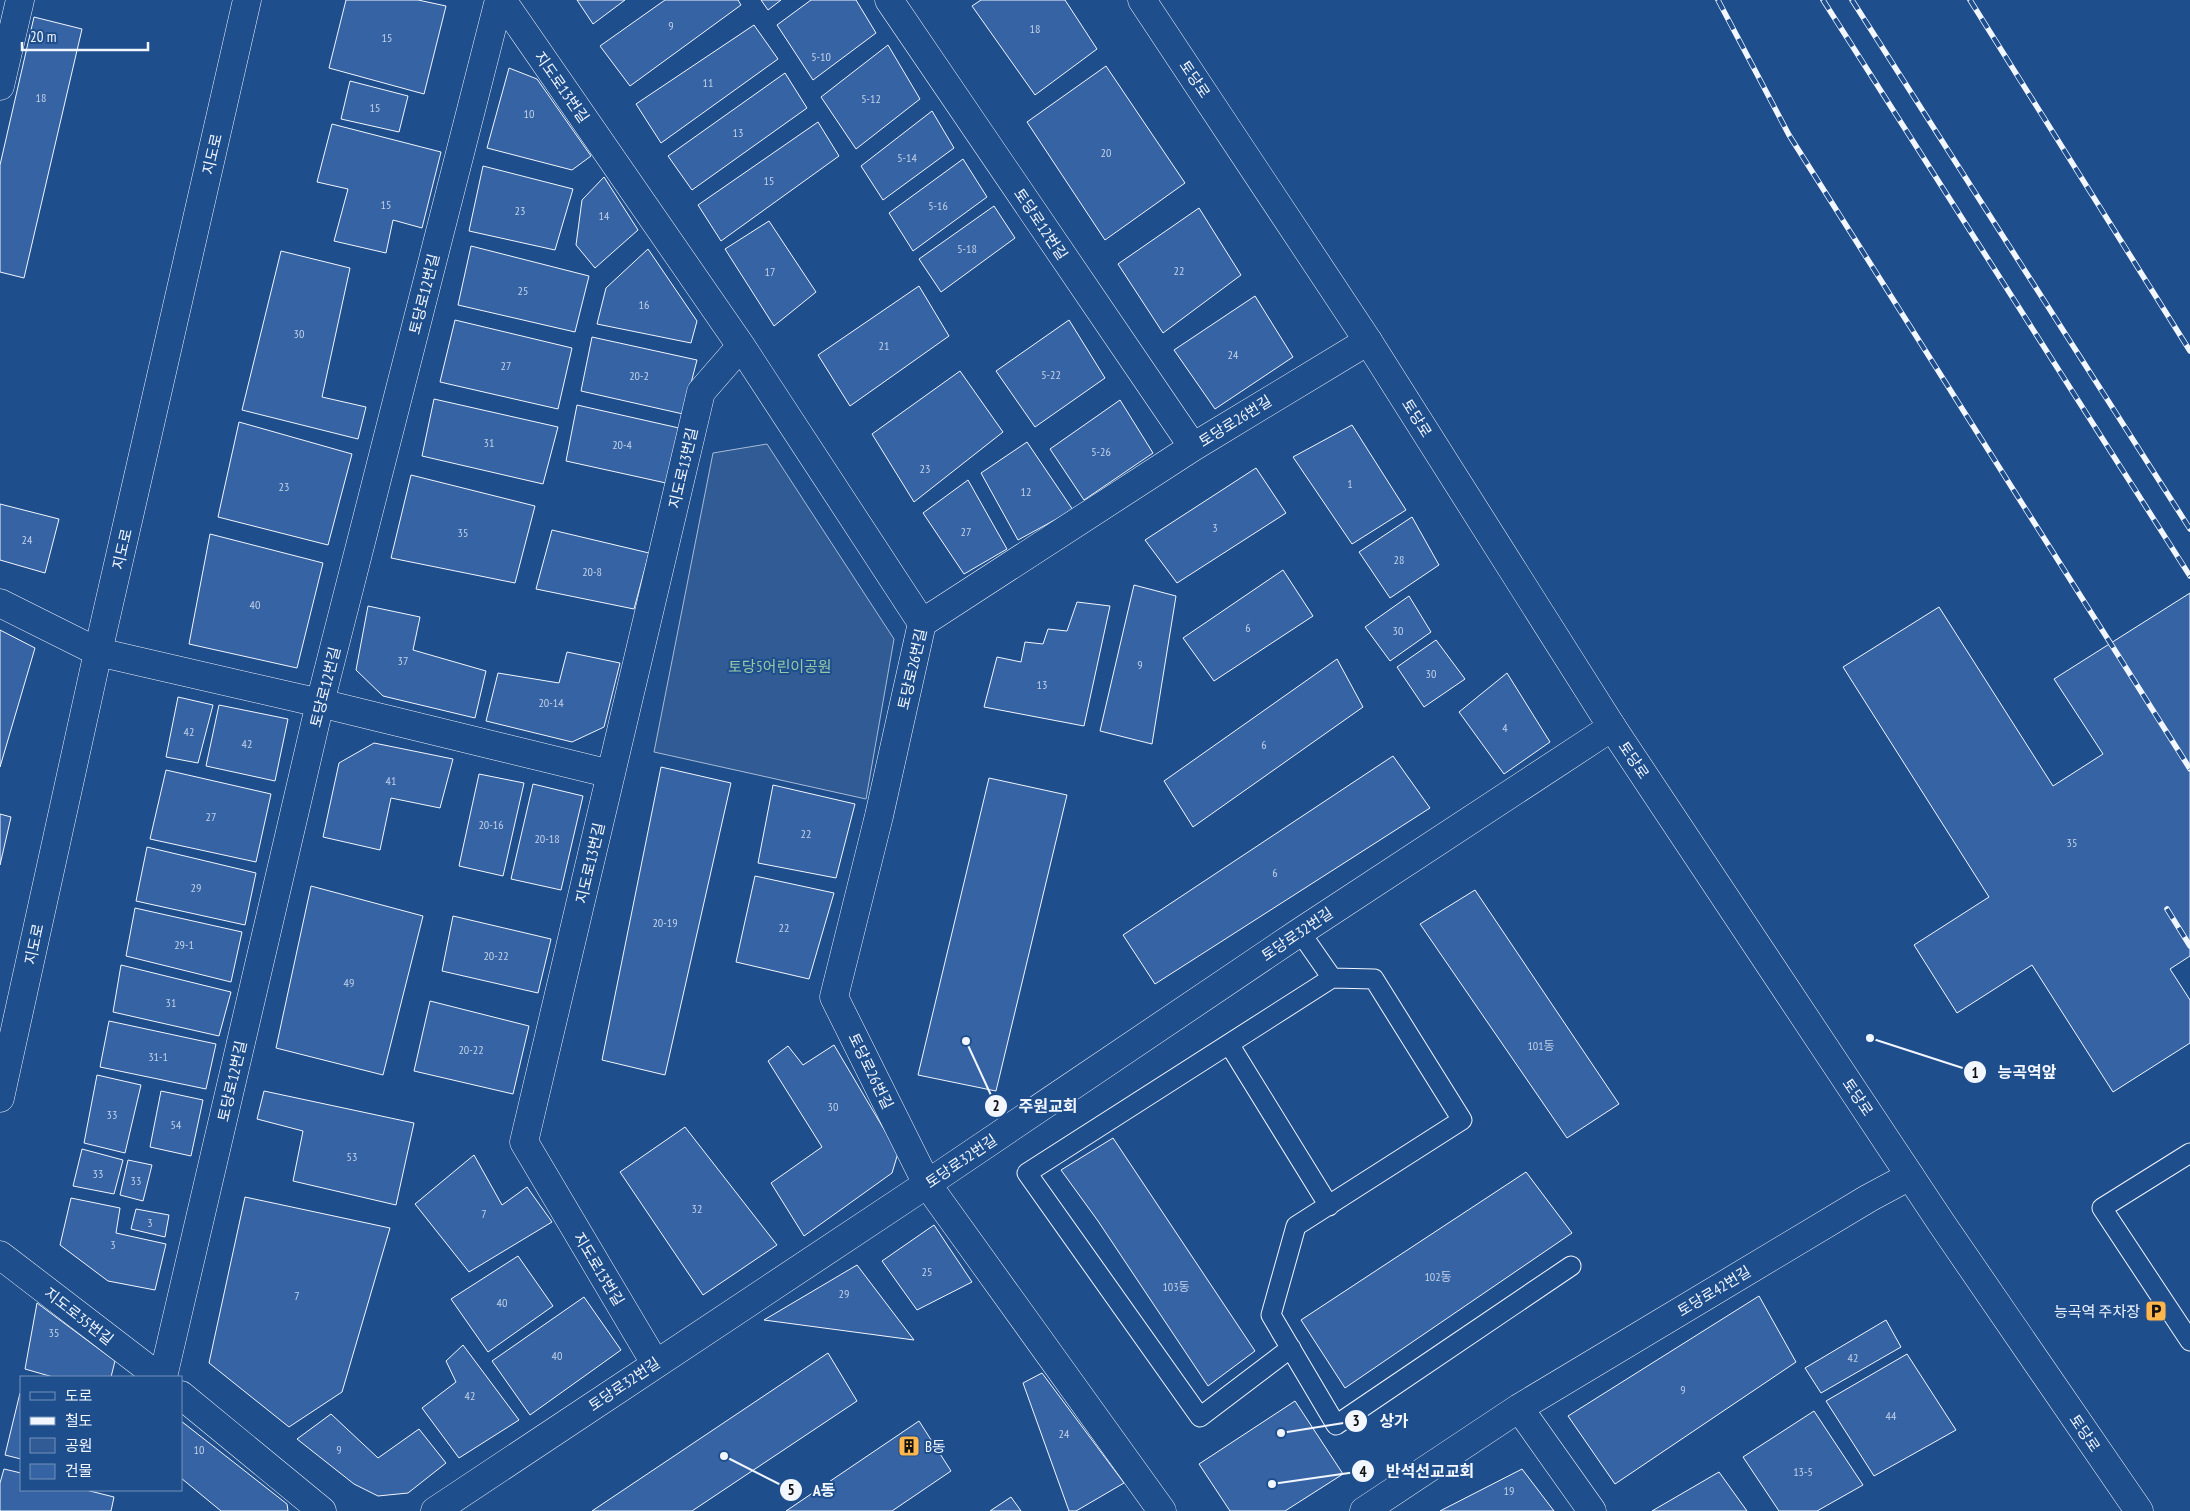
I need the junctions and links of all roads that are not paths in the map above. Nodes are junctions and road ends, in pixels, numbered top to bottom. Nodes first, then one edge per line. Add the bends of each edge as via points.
1 (20, 0) edge
2 (247, 0) edge
3 (500, 0) edge
4 (889, 0) edge
5 (1142, 0) edge
6 (0, 86) edge
7 (1368, 341) junction
8 (741, 346) junction
9 (1193, 447) junction
10 (0, 602) edge
11 (922, 623) junction
12 (98, 652) junction
13 (320, 703) junction
14 (1612, 726) junction
15 (611, 774) junction
16 (1300, 932) junction
17 (1332, 978) junction
18 (1229, 1044) junction
19 (0, 1098) edge
20 (2190, 1153) edge
21 (1910, 1176) junction
22 (927, 1184) junction
23 (1329, 1206) junction
24 (0, 1255) edge
25 (1571, 1266) dead end
26 (2190, 1341) edge
27 (1291, 1348) junction
28 (655, 1363) junction
29 (158, 1376) edge
30 (163, 1376) edge
31 (182, 1396) edge
32 (1520, 1408) junction
33 (321, 1511) edge
34 (435, 1511) edge
35 (1162, 1511) edge
36 (1364, 1511) edge
37 (1592, 1511) edge
38 (2139, 1511) edge

1 - 6 street
2 - 12 street, 지도로
3 - 8 street, 지도로13번길
3 - 13 street, 토당로12번길
4 - 9 street, 토당로12번길
5 - 7 street, 토당로
7 - 9 street, 토당로26번길
7 - 14 street, 토당로
8 - 11 street, 지도로13번길
8 - 15 street, 지도로13번길 via 701,392
9 - 11 street, 토당로26번길
10 - 12 street
11 - 22 street, 토당로26번길 via 834,997
12 - 13 street
12 - 19 street, 지도로
13 - 15 street
13 - 30 street, 토당로12번길
14 - 16 street, 토당로32번길
14 - 21 street, 토당로
15 - 28 street, 지도로13번길 via 524,1142
16 - 17 lane
16 - 22 street, 토당로32번길
17 - 18 lane
17 - 23 lane via 1374,979 1462,1120
18 - 23 lane
18 - 27 lane via 1027,1173 1200,1417
20 - 26 lane via 2102,1208
21 - 32 street, 토당로42번길
21 - 38 street, 토당로
22 - 28 street, 토당로32번길
22 - 35 street, 토당로26번길
23 - 27 lane via 1296,1226 1271,1315
24 - 29 street, 지도로35번길
25 - 27 lane via 1336,1425
28 - 34 street, 토당로32번길
31 - 33 street
32 - 36 street, 토당로42번길
32 - 37 street

